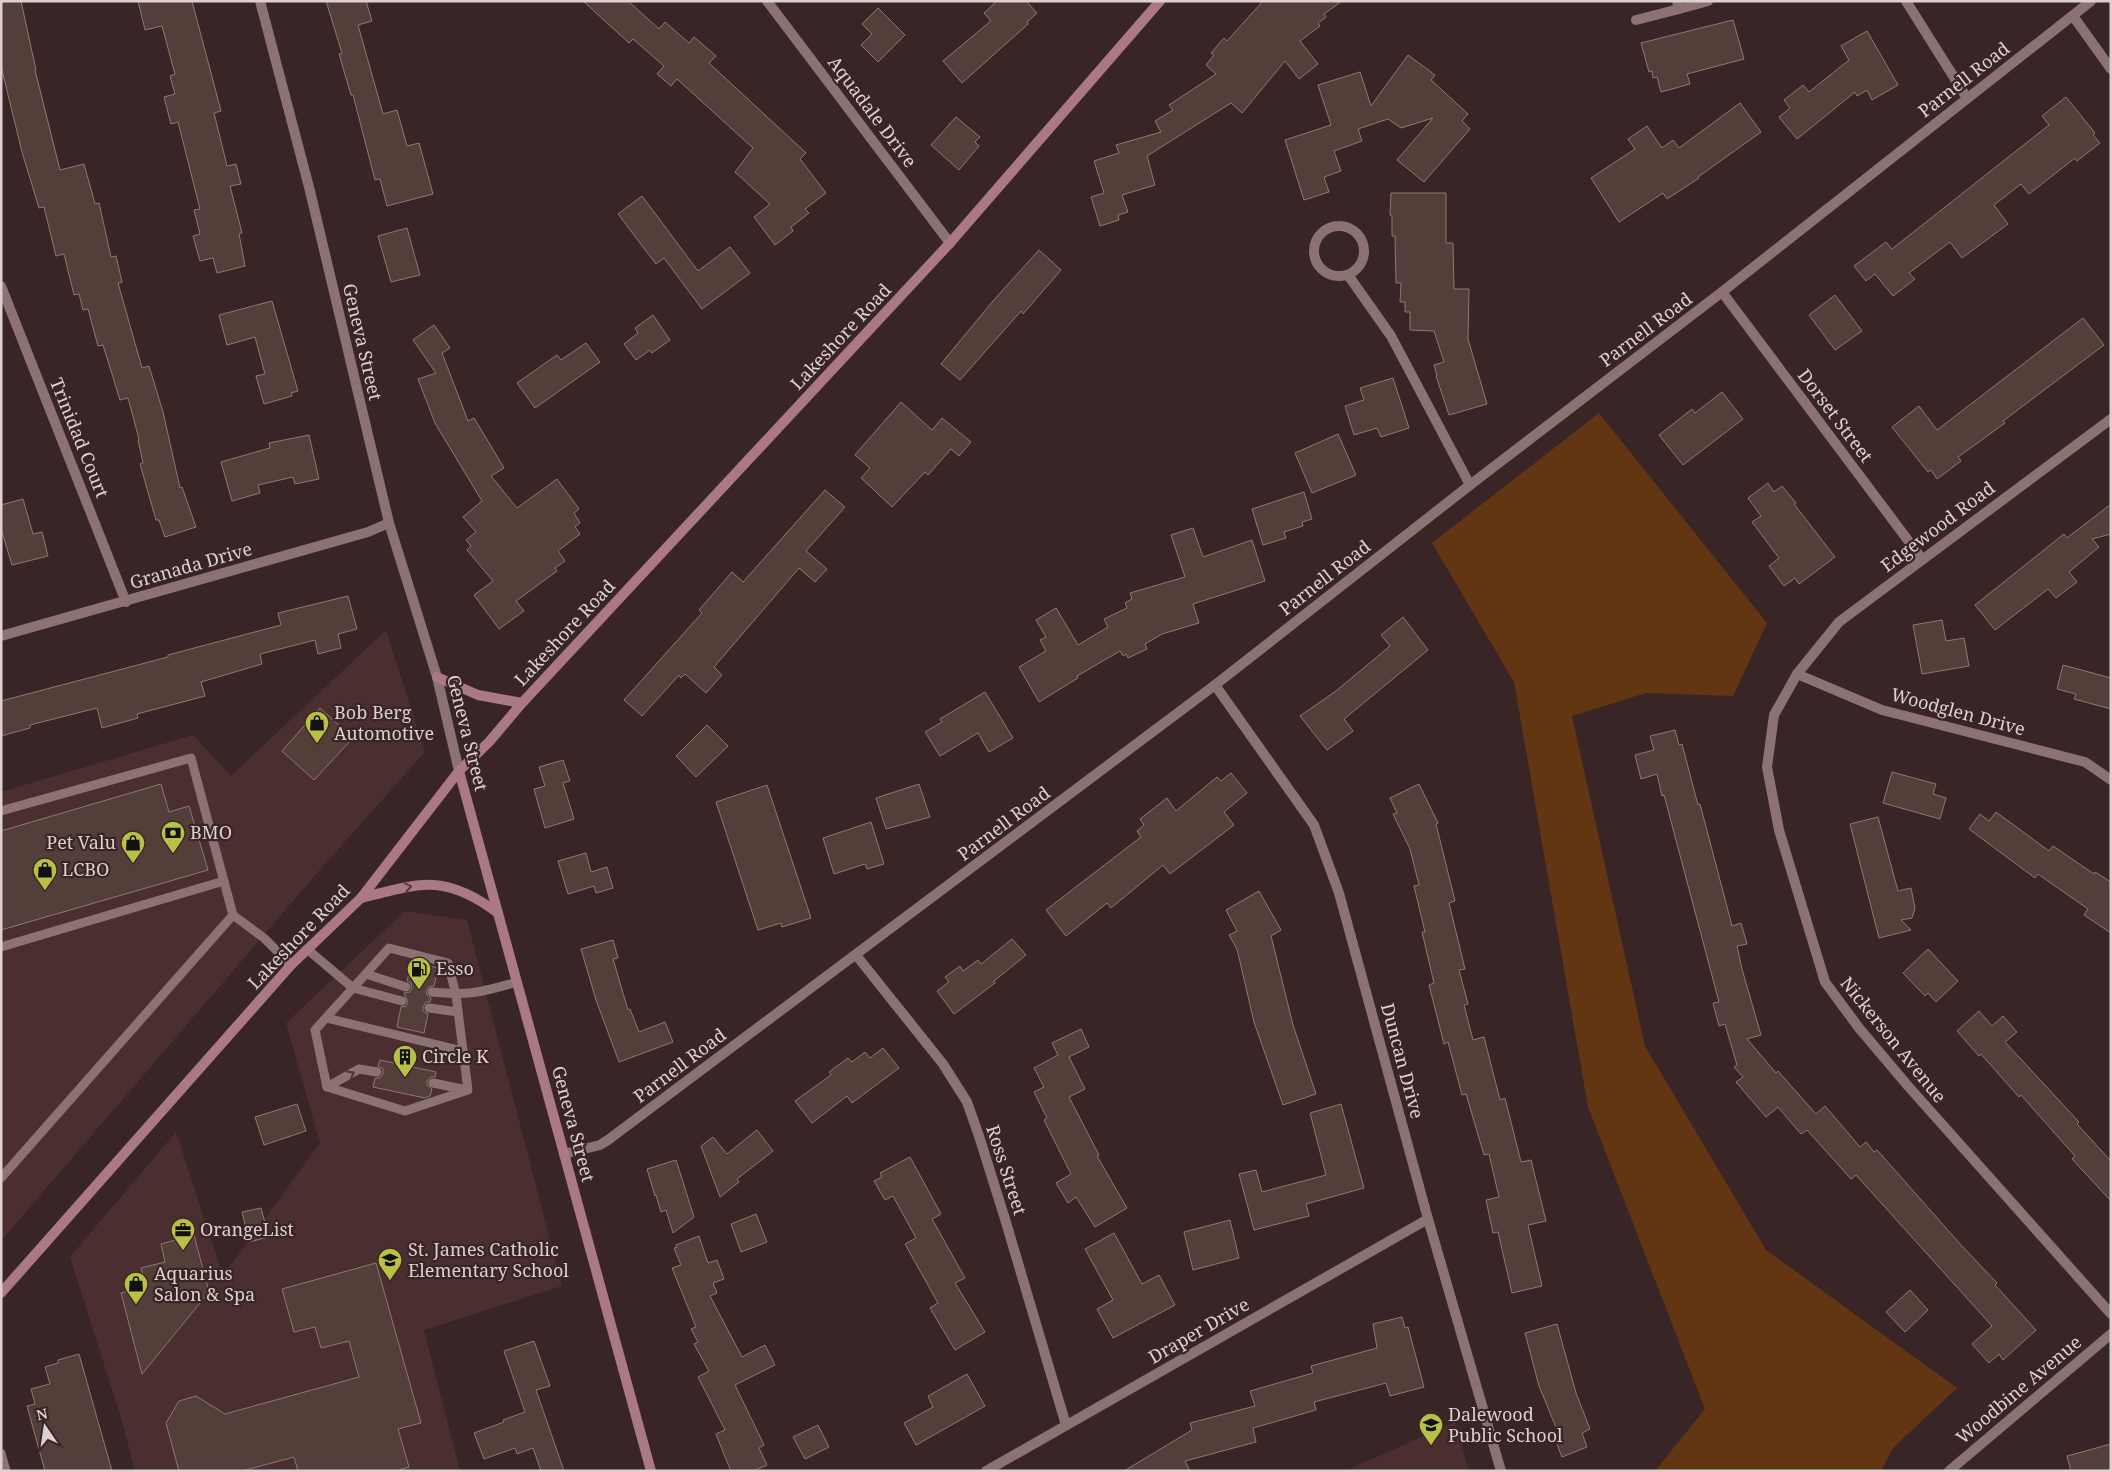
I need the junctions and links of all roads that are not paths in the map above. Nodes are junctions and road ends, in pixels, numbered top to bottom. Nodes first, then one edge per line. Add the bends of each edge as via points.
1 (260, 1) edge
2 (768, 1) edge
3 (1160, 1) edge
4 (1708, 1) edge
5 (1906, 1) edge
6 (2091, 1) edge
7 (1678, 5) edge
8 (2073, 16) junction
9 (1636, 20) dead end
10 (2111, 69) edge
11 (1967, 98) junction
12 (950, 243) junction
13 (1348, 275) junction
14 (1, 286) edge
15 (1722, 292) junction
16 (2111, 419) edge
17 (1470, 484) junction
18 (389, 523) junction
19 (1922, 559) junction
20 (126, 602) junction
21 (1, 636) edge
22 (1797, 674) junction
23 (437, 677) junction
24 (1215, 685) junction
25 (522, 703) junction
26 (459, 771) junction
27 (2111, 780) edge
28 (1, 811) edge
29 (224, 881) junction
30 (361, 898) junction
31 (498, 913) junction
32 (233, 915) junction
33 (1, 947) edge
34 (307, 950) junction
35 (856, 955) junction
36 (291, 966) junction
37 (366, 974) junction
38 (517, 982) junction
39 (406, 987) dead end
40 (353, 988) junction
41 (432, 992) dead end
42 (456, 995) junction
43 (402, 1001) dead end
44 (429, 1008) dead end
45 (458, 1012) junction
46 (326, 1018) junction
47 (462, 1051) junction
48 (377, 1072) dead end
49 (433, 1083) dead end
50 (327, 1087) junction
51 (468, 1090) junction
52 (564, 1154) junction
53 (1, 1178) edge
54 (1428, 1219) junction
55 (1, 1293) edge
56 (2111, 1314) edge
57 (2111, 1334) edge
58 (1066, 1425) junction
59 (1, 1453) edge
60 (6, 1471) edge
61 (651, 1471) edge
62 (986, 1471) edge
63 (1501, 1471) edge
64 (1949, 1471) edge

1 - 18 street, Geneva Street via 310,191
2 - 12 street, Aquadale Drive
3 - 12 main road, Lakeshore Road
4 - 7 street
5 - 11 street
6 - 8 street, Parnell Road
7 - 9 street
8 - 10 street
8 - 11 street, Parnell Road
11 - 15 street, Parnell Road
12 - 25 main road, Lakeshore Road
13 - 13 street via 1361,264 1364,246 1355,231 1338,225 1322,231 1313,246 1316,264 1330,275
13 - 17 street via 1391,336
14 - 20 street, Trinidad Court
15 - 17 street, Parnell Road
15 - 19 street, Dorset Street
16 - 19 street, Edgewood Road
17 - 24 street, Parnell Road
18 - 20 street, Granada Drive via 368,532
18 - 23 street, Geneva Street
19 - 22 street, Edgewood Road via 1839,622
20 - 21 street, Granada Drive
22 - 27 street, Woodglen Drive via 1882,710 2084,762
22 - 56 street, Nickerson Avenue via 1774,715 1767,767 1779,830 1825,982 1908,1086
23 - 25 main road via 478,695
23 - 26 street, Geneva Street
24 - 35 street, Parnell Road
24 - 54 street, Duncan Drive via 1314,825 1339,893
25 - 26 main road, Lakeshore Road
26 - 30 main road, Lakeshore Road
26 - 31 main road, Geneva Street
28 - 29 lane via 191,758
29 - 32 lane
29 - 33 lane
30 -> 31 main road via 428,884 453,887
30 - 34 main road, Lakeshore Road
31 - 38 main road, Geneva Street
32 - 36 lane via 264,938
32 - 53 lane
34 - 36 main road, Lakeshore Road
34 - 40 lane
35 - 52 street, Parnell Road via 608,1140
35 - 58 street, Ross Street via 943,1064 966,1102
36 - 55 main road, Lakeshore Road
37 - 39 lane
37 - 40 lane
37 - 42 lane via 390,948 448,962
38 - 42 lane via 478,994
38 - 52 main road, Geneva Street
40 - 43 lane
40 - 46 lane
41 - 42 lane
42 - 45 lane
44 - 45 lane
45 - 47 lane
46 - 47 lane
46 - 50 lane via 315,1030
47 - 51 lane
50 -> 48 lane via 358,1069
49 - 51 lane
50 - 51 lane via 405,1111
52 - 61 main road, Geneva Street
54 - 58 street, Draper Drive
54 - 63 street, Duncan Drive
57 - 64 street, Woodbine Avenue
58 - 62 street, Draper Drive
59 - 60 lane

